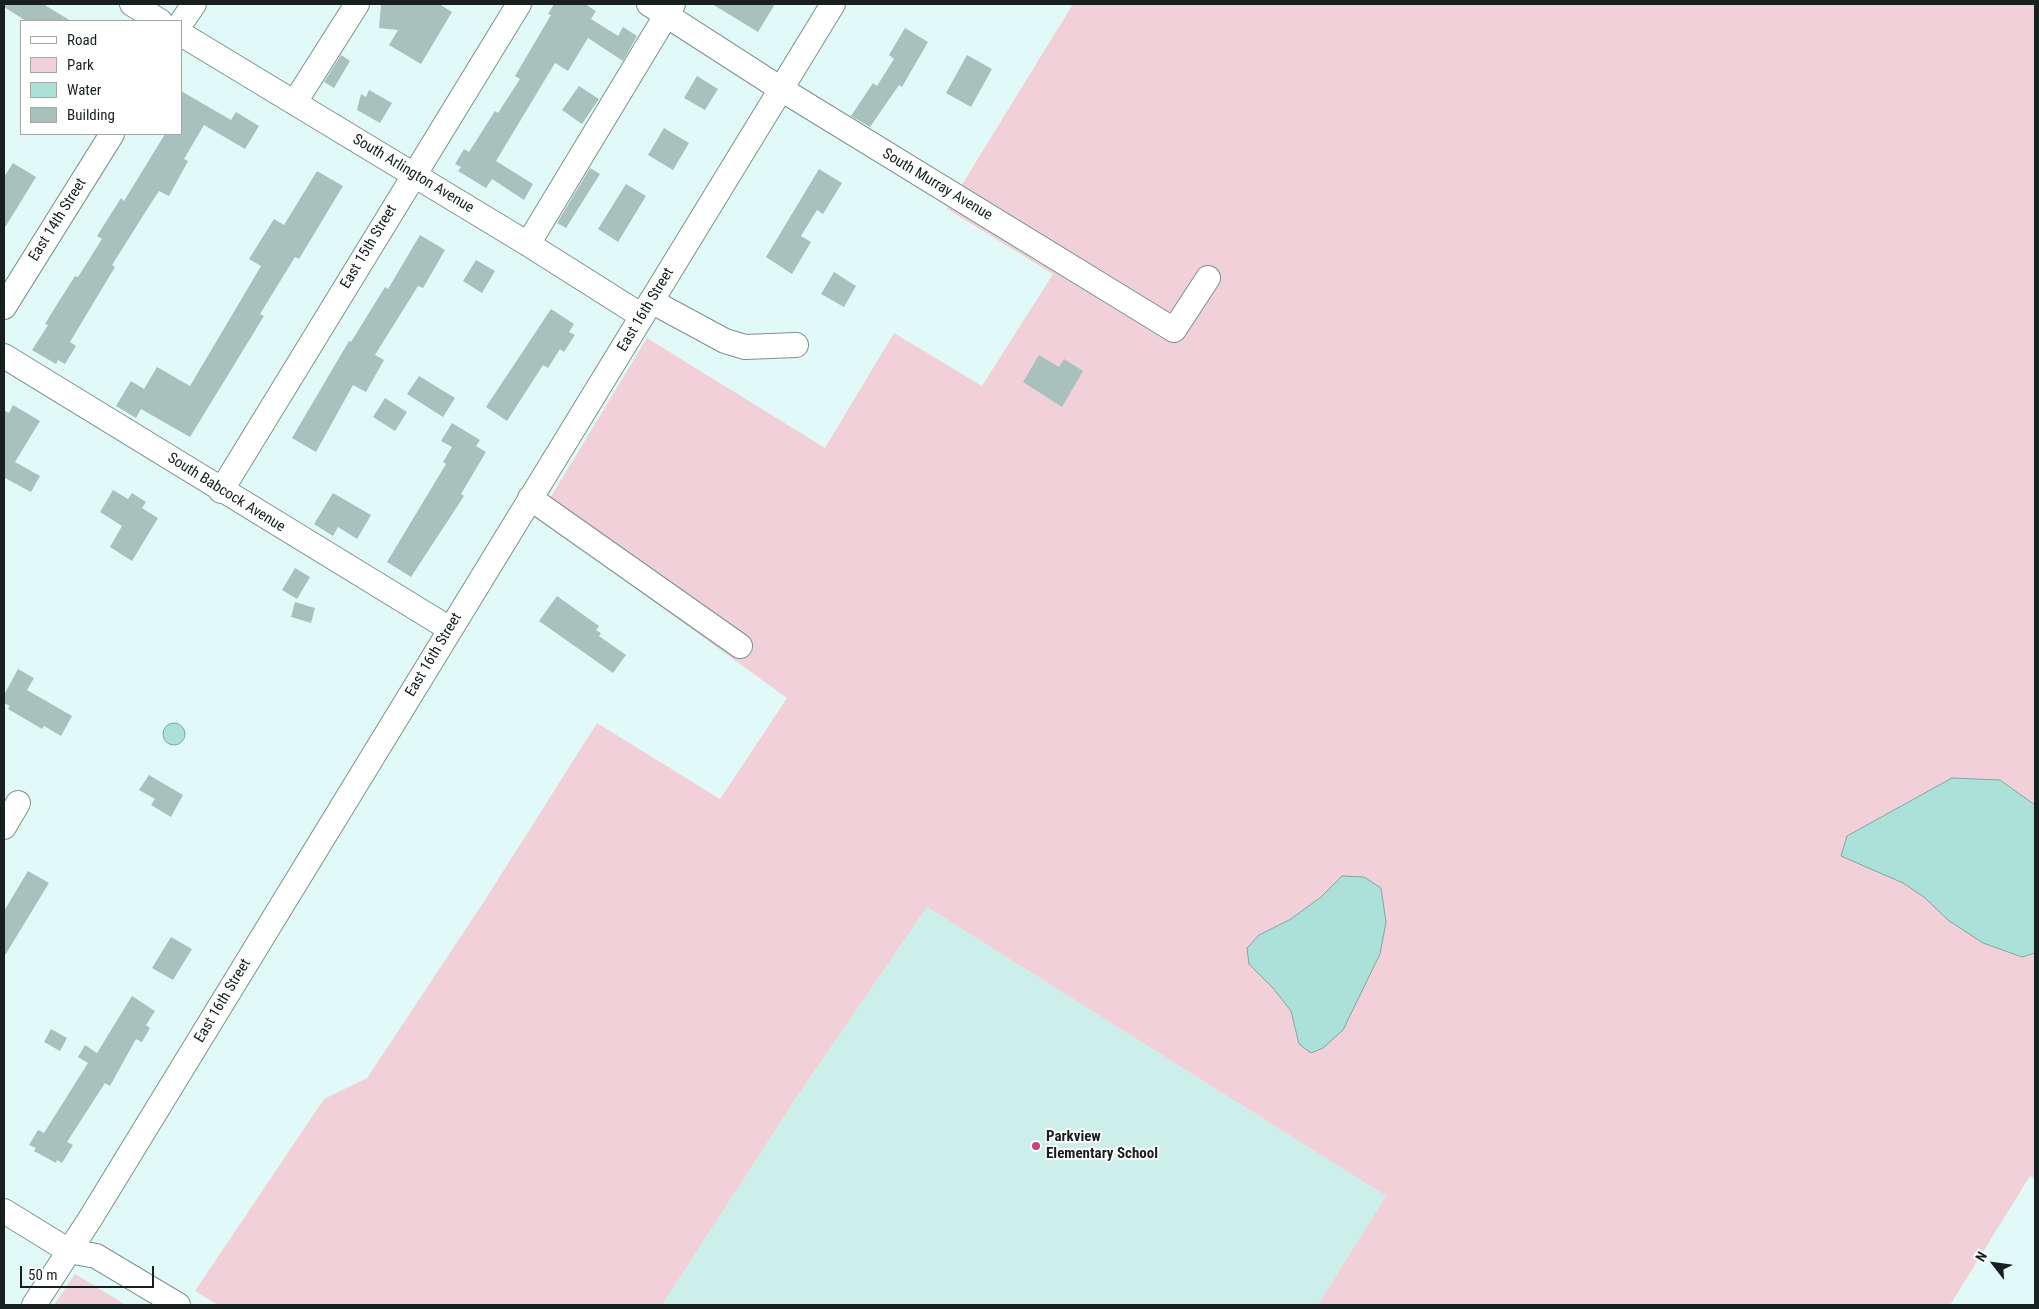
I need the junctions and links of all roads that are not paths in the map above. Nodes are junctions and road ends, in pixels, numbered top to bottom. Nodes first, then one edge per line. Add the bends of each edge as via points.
1 (132, 4) edge
2 (194, 4) edge
3 (357, 4) edge
4 (519, 4) edge
5 (833, 4) edge
6 (663, 7) edge
7 (158, 20) edge
8 (182, 22) edge
9 (182, 35) edge
10 (781, 89) junction
11 (296, 102) junction
12 (111, 135) edge
13 (413, 174) junction
14 (528, 244) junction
15 (1208, 278) dead end
16 (4, 307) edge
17 (646, 309) junction
18 (796, 345) dead end
19 (4, 356) edge
20 (221, 490) junction
21 (530, 498) junction
22 (450, 629) junction
23 (740, 646) dead end
24 (18, 803) dead end
25 (4, 827) edge
26 (4, 1212) edge
27 (69, 1251) junction
28 (34, 1305) edge
29 (178, 1305) edge

1 - 7 street
2 - 8 street
3 - 11 street
4 - 13 street, East 15th Street
5 - 10 street, East 16th Street
6 - 10 street, South Murray Avenue
6 - 14 street
9 - 11 street, South Arlington Avenue
10 - 15 street, South Murray Avenue via 1174,330
10 - 17 street, East 16th Street
11 - 13 street, South Arlington Avenue
12 - 16 street, East 14th Street
13 - 14 street, South Arlington Avenue
13 - 20 street, East 15th Street
14 - 17 street, South Arlington Avenue
17 - 18 street, South Arlington Avenue via 745,347
17 - 21 street, East 16th Street
19 - 20 street, South Babcock Avenue
20 - 22 street, South Babcock Avenue
21 - 22 street, East 16th Street
21 - 23 street
22 - 27 street, East 16th Street
24 - 25 street
26 - 27 street
27 - 28 street, East 16th Street
27 - 29 street via 96,1256

